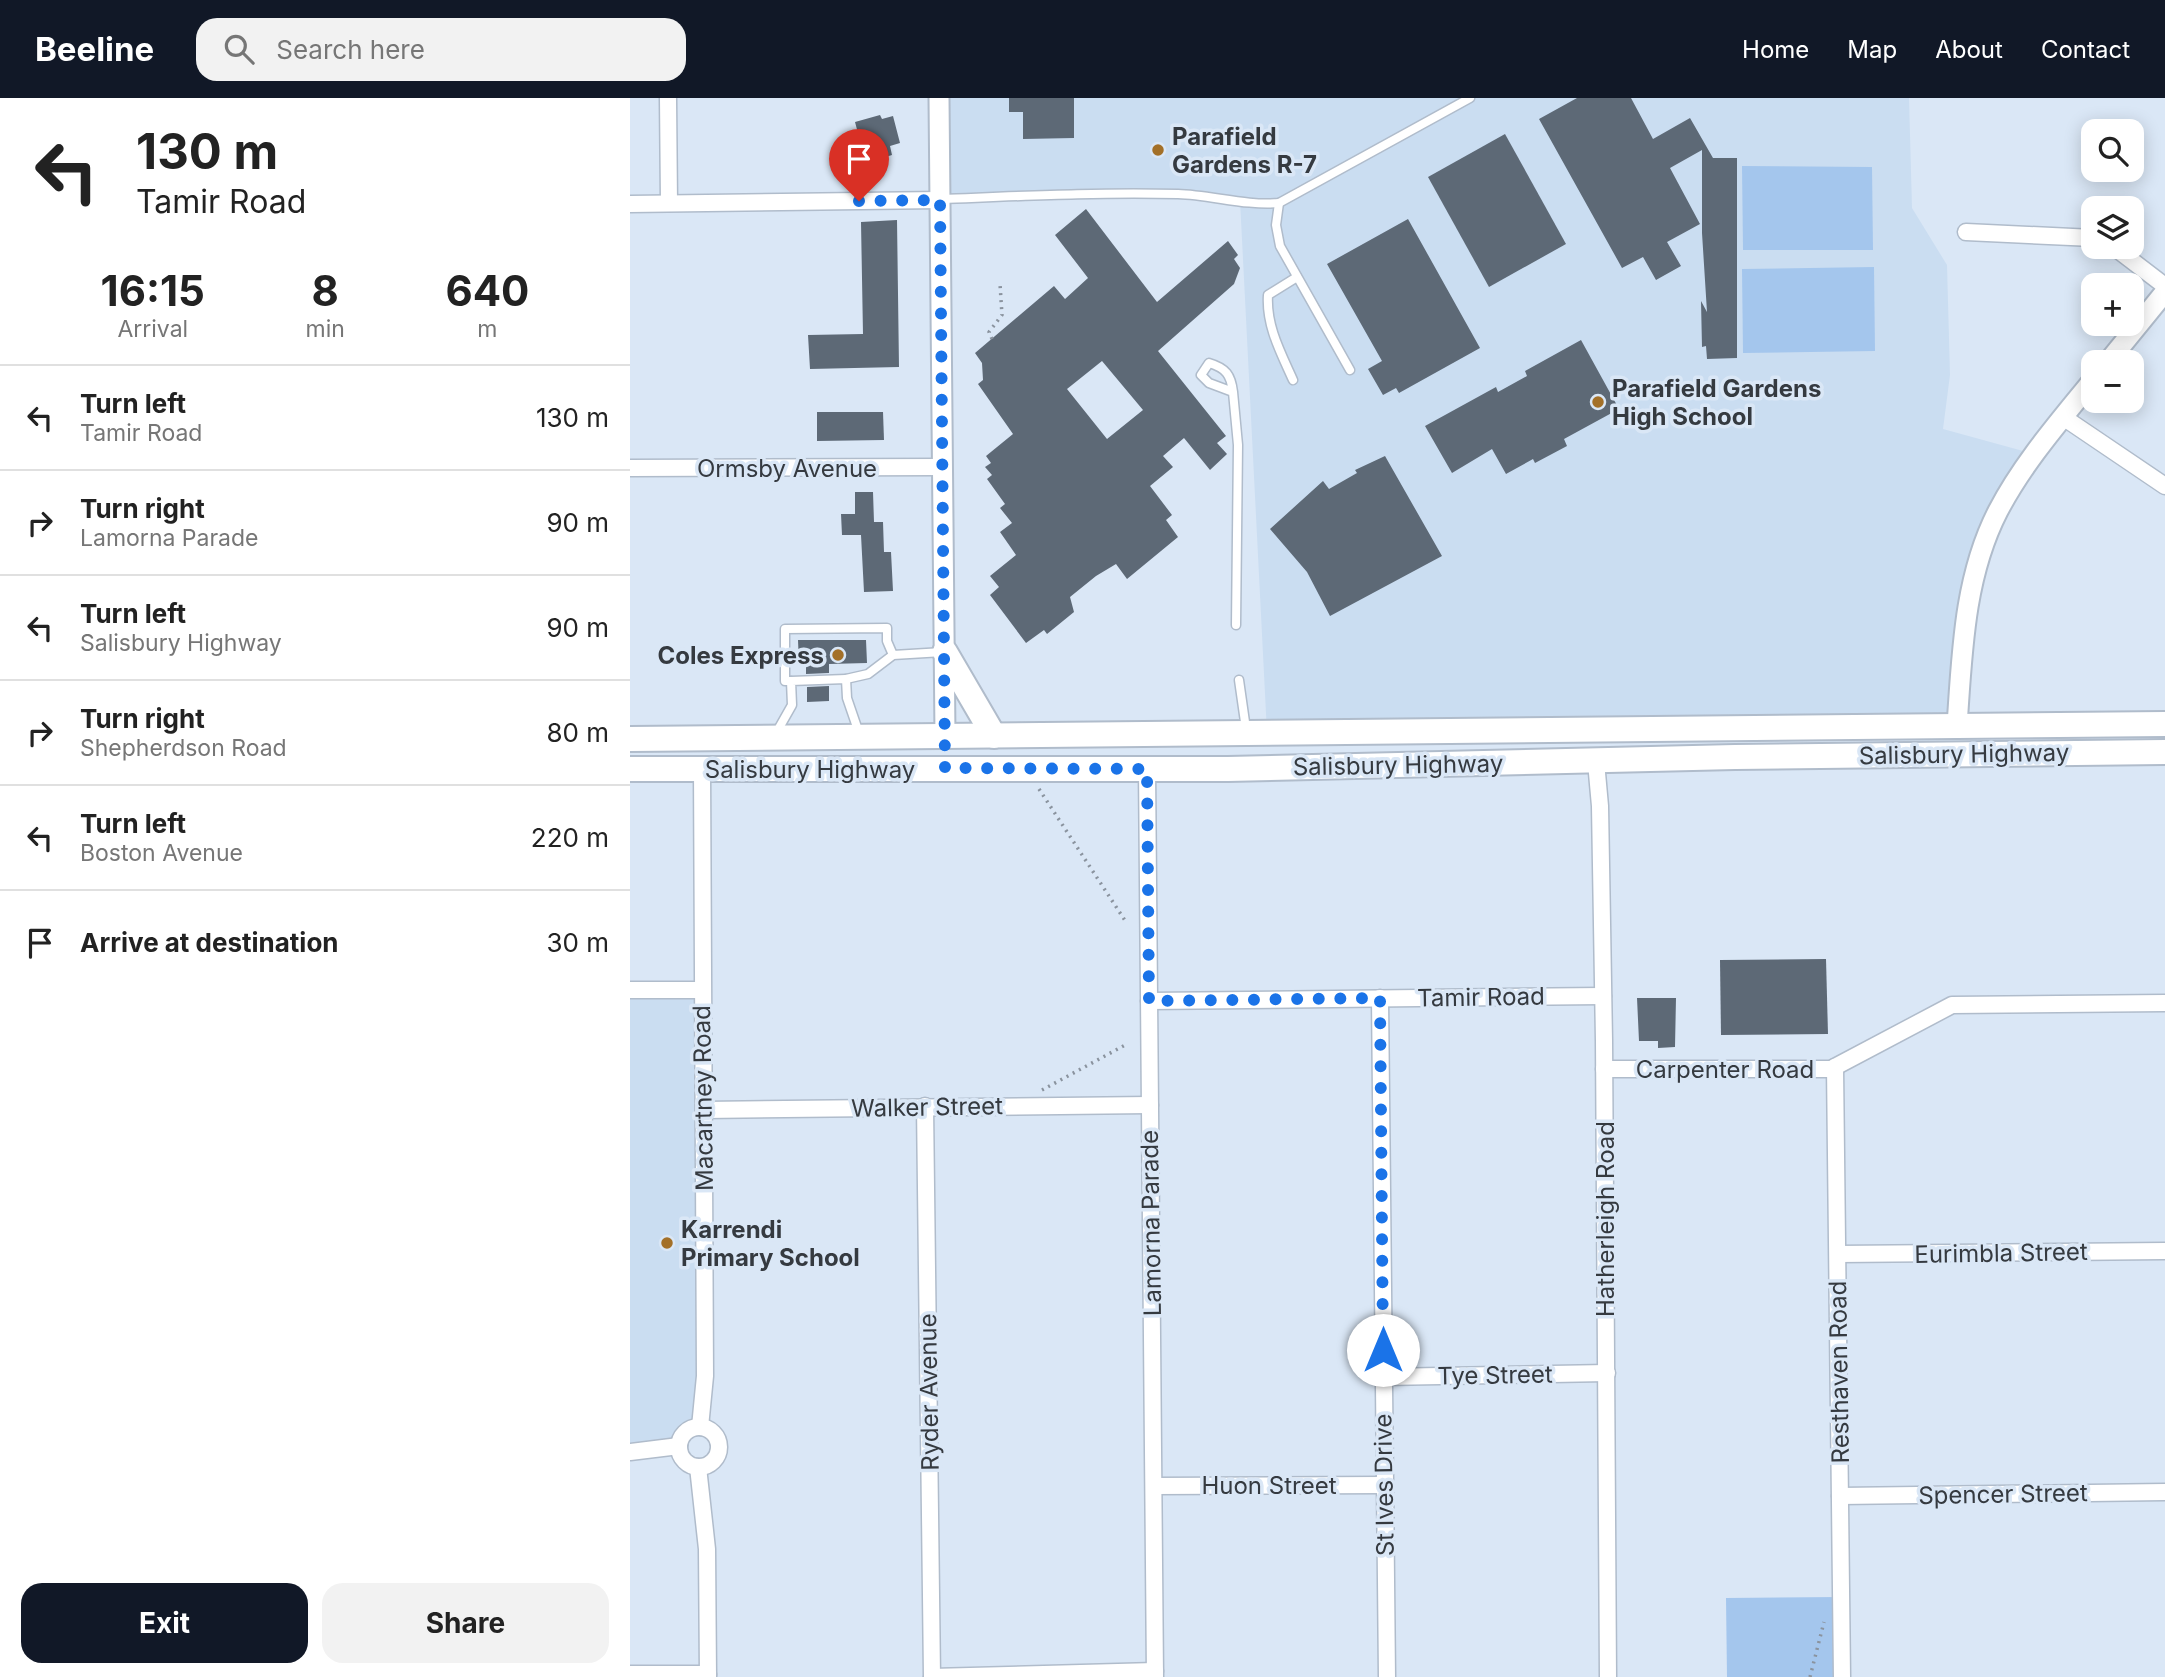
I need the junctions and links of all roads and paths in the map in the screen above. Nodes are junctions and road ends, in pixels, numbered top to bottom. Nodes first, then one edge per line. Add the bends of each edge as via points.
1 (668, 98) edge
2 (939, 98) edge
3 (1470, 98) edge
4 (940, 200) junction
5 (669, 203) junction
6 (1279, 203) junction
7 (630, 204) edge
8 (1966, 232) dead end
9 (2081, 237) edge
10 (2129, 259) edge
11 (1297, 277) junction
12 (1000, 284) dead end
13 (2165, 286) edge
14 (2165, 292) edge
15 (992, 339) dead end
16 (2118, 350) edge
17 (1350, 370) dead end
18 (1293, 380) dead end
19 (1233, 392) dead end
20 (2081, 395) edge
21 (2063, 417) junction
22 (943, 467) junction
23 (630, 468) edge
24 (2165, 485) edge
25 (1236, 625) dead end
26 (945, 652) junction
27 (893, 654) junction
28 (845, 679) junction
29 (1238, 680) dead end
30 (791, 681) junction
31 (2165, 724) edge
32 (1957, 726) junction
33 (945, 729) junction
34 (1595, 729) junction
35 (858, 732) junction
36 (1246, 733) junction
37 (994, 736) junction
38 (773, 737) junction
39 (701, 738) junction
40 (630, 739) edge
41 (2165, 752) edge
42 (1958, 755) junction
43 (1596, 762) junction
44 (945, 768) junction
45 (630, 769) edge
46 (702, 769) junction
47 (1147, 769) junction
48 (1039, 789) dead end
49 (1126, 922) dead end
50 (630, 990) edge
51 (702, 990) junction
52 (1603, 996) junction
53 (1380, 998) junction
54 (1149, 1001) junction
55 (2165, 1003) edge
56 (1127, 1044) dead end
57 (1835, 1067) junction
58 (1604, 1069) junction
59 (1040, 1091) dead end
60 (1150, 1105) junction
61 (925, 1106) junction
62 (704, 1110) junction
63 (2165, 1251) edge
64 (1838, 1254) junction
65 (1606, 1373) junction
66 (1383, 1377) junction
67 (700, 1427) junction
68 (679, 1446) junction
69 (630, 1451) edge
70 (698, 1467) junction
71 (1384, 1485) junction
72 (1154, 1486) junction
73 (2165, 1492) edge
74 (1840, 1496) junction
75 (1826, 1613) dead end
76 (630, 1674) edge
77 (1155, 1674) edge
78 (708, 1675) edge
79 (932, 1677) edge
80 (1387, 1677) edge
81 (1608, 1677) edge
82 (1810, 1677) edge
83 (1842, 1677) edge

1 - 5 street
2 - 4 street
3 - 6 lane
4 - 5 street
4 - 6 lane via 1096,191
4 - 22 street
5 - 7 street
6 - 11 lane via 1276,225 1280,246
8 - 9 street
10 - 13 street
11 - 17 lane
11 - 18 lane via 1268,295 1273,335
12 - 15 path via 1002,315 989,332
14 - 16 street
19 - 25 lane via 1238,445
20 - 21 street
21 - 24 street
21 - 32 street via 2011,489 1986,541 1967,605
22 - 23 street, Ormsby Avenue
22 - 26 street
26 - 27 lane
26 - 33 street
26 - 37 main road
27 - 28 lane via 868,674
27 - 30 lane via 887,628 785,629 785,681
28 - 30 lane
28 - 35 lane
29 - 36 lane
30 - 38 lane via 792,705
31 - 32 main road, Salisbury Highway
32 - 34 main road, Salisbury Highway
32 - 42 main road
33 - 35 main road, Salisbury Highway
33 - 37 main road, Salisbury Highway
33 - 44 main road
34 - 36 main road, Salisbury Highway
34 - 43 main road
35 - 38 main road, Salisbury Highway
36 - 37 main road, Salisbury Highway
38 - 39 main road, Salisbury Highway
39 - 40 main road, Salisbury Highway
39 - 46 main road
41 - 42 main road, Salisbury Highway
42 - 43 main road, Salisbury Highway
43 - 47 main road, Salisbury Highway
43 - 52 street, Hatherleigh Road
44 - 46 main road, Salisbury Highway
44 - 47 main road, Salisbury Highway
45 - 46 main road, Salisbury Highway
46 - 51 street, Macartney Road
47 - 54 street, Lamorna Parade
48 - 49 path
50 - 51 street
51 - 62 street, Macartney Road
52 - 53 street, Tamir Road
52 - 58 street, Hatherleigh Road
53 - 54 street, Tamir Road
53 - 66 street, St Ives Drive
54 - 60 street, Lamorna Parade
55 - 57 street, Carpenter Road via 1952,1005
56 - 59 path
57 - 58 street, Carpenter Road
57 - 64 street, Resthaven Road
58 - 65 street, Hatherleigh Road
60 - 61 street, Walker Street
60 - 72 street, Lamorna Parade
61 - 62 street, Walker Street
61 - 79 street, Ryder Avenue
62 - 67 street, Macartney Road via 705,1376
63 - 64 street, Eurimbla Street
64 - 74 street, Resthaven Road
65 - 66 street, Tye Street
65 - 81 street, Hatherleigh Road
66 - 71 street, St Ives Drive
67 - 68 street via 686,1433
67 - 70 street via 713,1432 719,1451 712,1463
68 - 69 street
68 - 70 street via 683,1458
70 - 78 street via 707,1549
71 - 72 street, Huon Street
71 - 80 street, St Ives Drive
72 - 77 street, Lamorna Parade
73 - 74 street, Spencer Street
74 - 83 street, Resthaven Road
75 - 82 path
76 - 78 street
77 - 79 street

